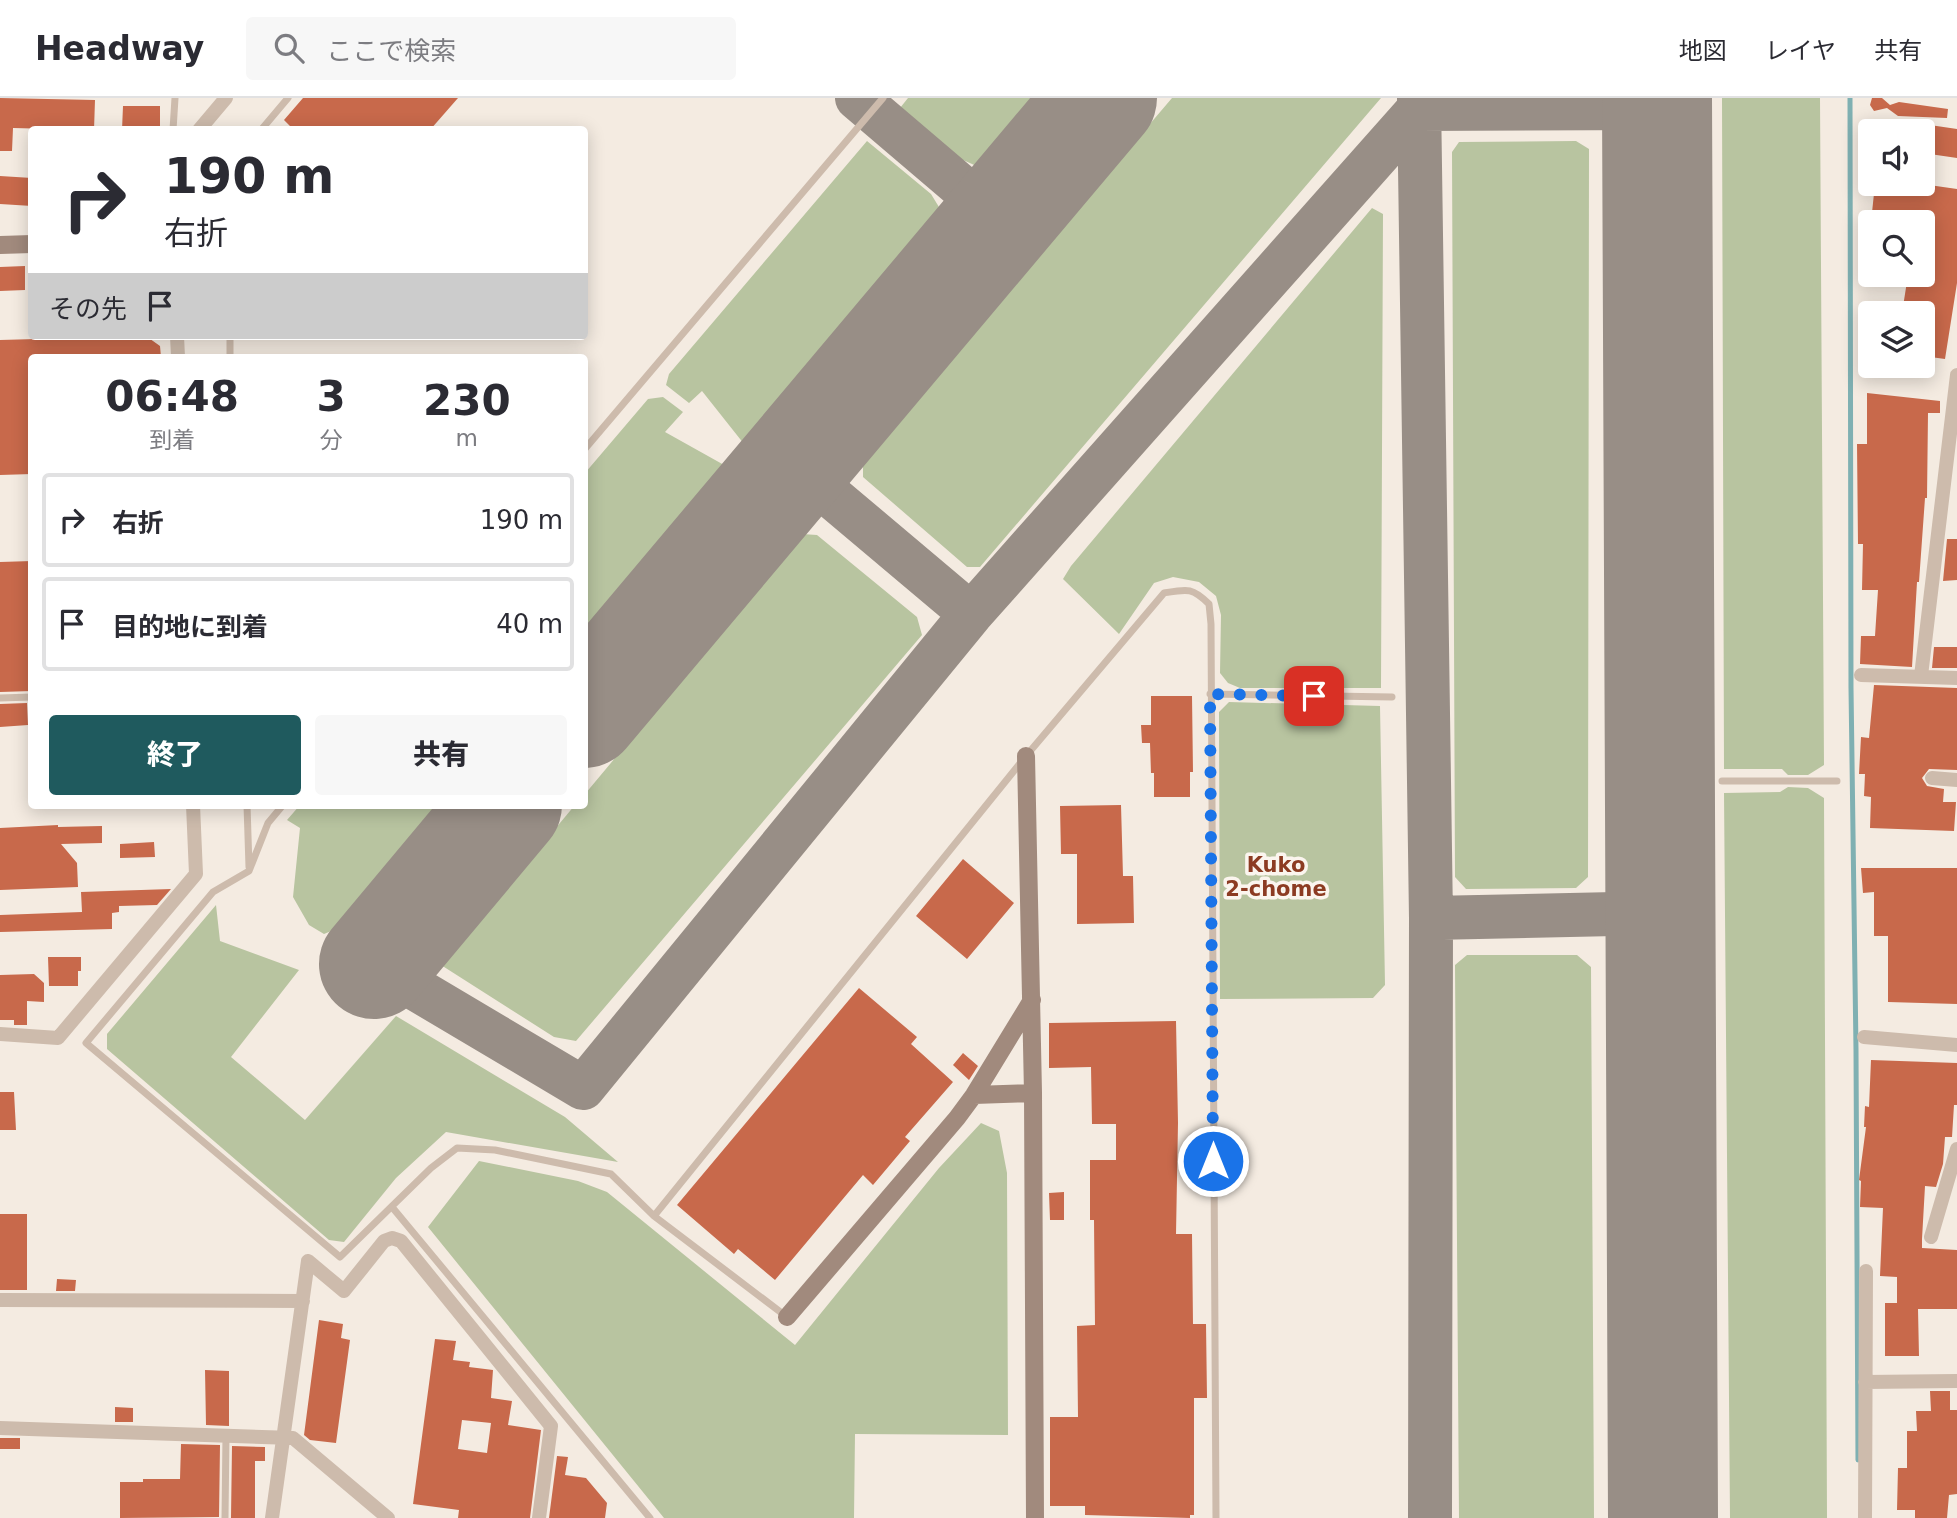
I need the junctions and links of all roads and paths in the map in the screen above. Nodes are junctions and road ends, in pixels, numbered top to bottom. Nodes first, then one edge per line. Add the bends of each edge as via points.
1 (174, 98) edge
2 (226, 98) edge
3 (288, 98) edge
4 (883, 98) edge
5 (173, 126) edge
6 (202, 126) edge
7 (264, 126) edge
8 (28, 244) edge
9 (0, 245) edge
10 (1956, 384) edge
11 (588, 445) edge
12 (1861, 675) dead end
13 (1921, 676) junction
14 (1957, 678) edge
15 (1210, 694) junction
16 (1392, 696) dead end
17 (28, 697) edge
18 (0, 698) edge
19 (1026, 757) junction
20 (1933, 778) dead end
21 (1957, 780) edge
22 (1722, 781) dead end
23 (1838, 781) dead end
24 (193, 809) edge
25 (247, 809) edge
26 (280, 809) edge
27 (249, 871) junction
28 (1032, 1000) junction
29 (0, 1034) edge
30 (1864, 1037) dead end
31 (1957, 1045) edge
32 (1033, 1093) junction
33 (974, 1095) junction
34 (1957, 1149) edge
35 (392, 1207) junction
36 (654, 1216) junction
37 (1931, 1237) dead end
38 (1866, 1271) dead end
39 (0, 1300) edge
40 (303, 1301) junction
41 (787, 1317) joint
42 (1957, 1381) edge
43 (1865, 1382) junction
44 (0, 1428) edge
45 (226, 1436) junction
46 (284, 1437) junction
47 (225, 1518) edge
48 (272, 1518) edge
49 (387, 1518) edge
50 (539, 1518) edge
51 (650, 1518) edge
52 (1035, 1518) edge
53 (1216, 1518) edge
54 (1866, 1518) edge

1 - 5 lane
2 - 6 street
3 - 7 lane
4 - 11 lane
8 - 9 street
10 - 13 street
12 - 13 street
13 - 14 street
15 - 16 lane
15 - 19 lane via 1209,604 1197,592 1164,593
15 - 53 lane
17 - 18 lane
19 - 28 street
19 - 36 lane
20 - 21 street
22 - 23 lane
24 - 29 street via 195,874 67,1028 58,1038
25 - 27 lane
26 - 27 lane via 268,823
27 - 35 lane via 213,892 86,1043 341,1257
28 - 32 street
28 - 33 street
30 - 31 street
32 - 33 street
32 - 52 street
33 - 41 street
34 - 37 street
35 - 36 lane via 457,1148 495,1150 611,1174
35 - 51 lane
36 - 41 lane
38 - 43 street
39 - 40 street
40 - 46 street
40 - 50 street via 308,1261 344,1291 384,1241 401,1241 551,1426
42 - 43 street
43 - 54 street
44 - 45 street
45 - 46 street
45 - 47 lane
46 - 48 street
46 - 49 street via 293,1438

